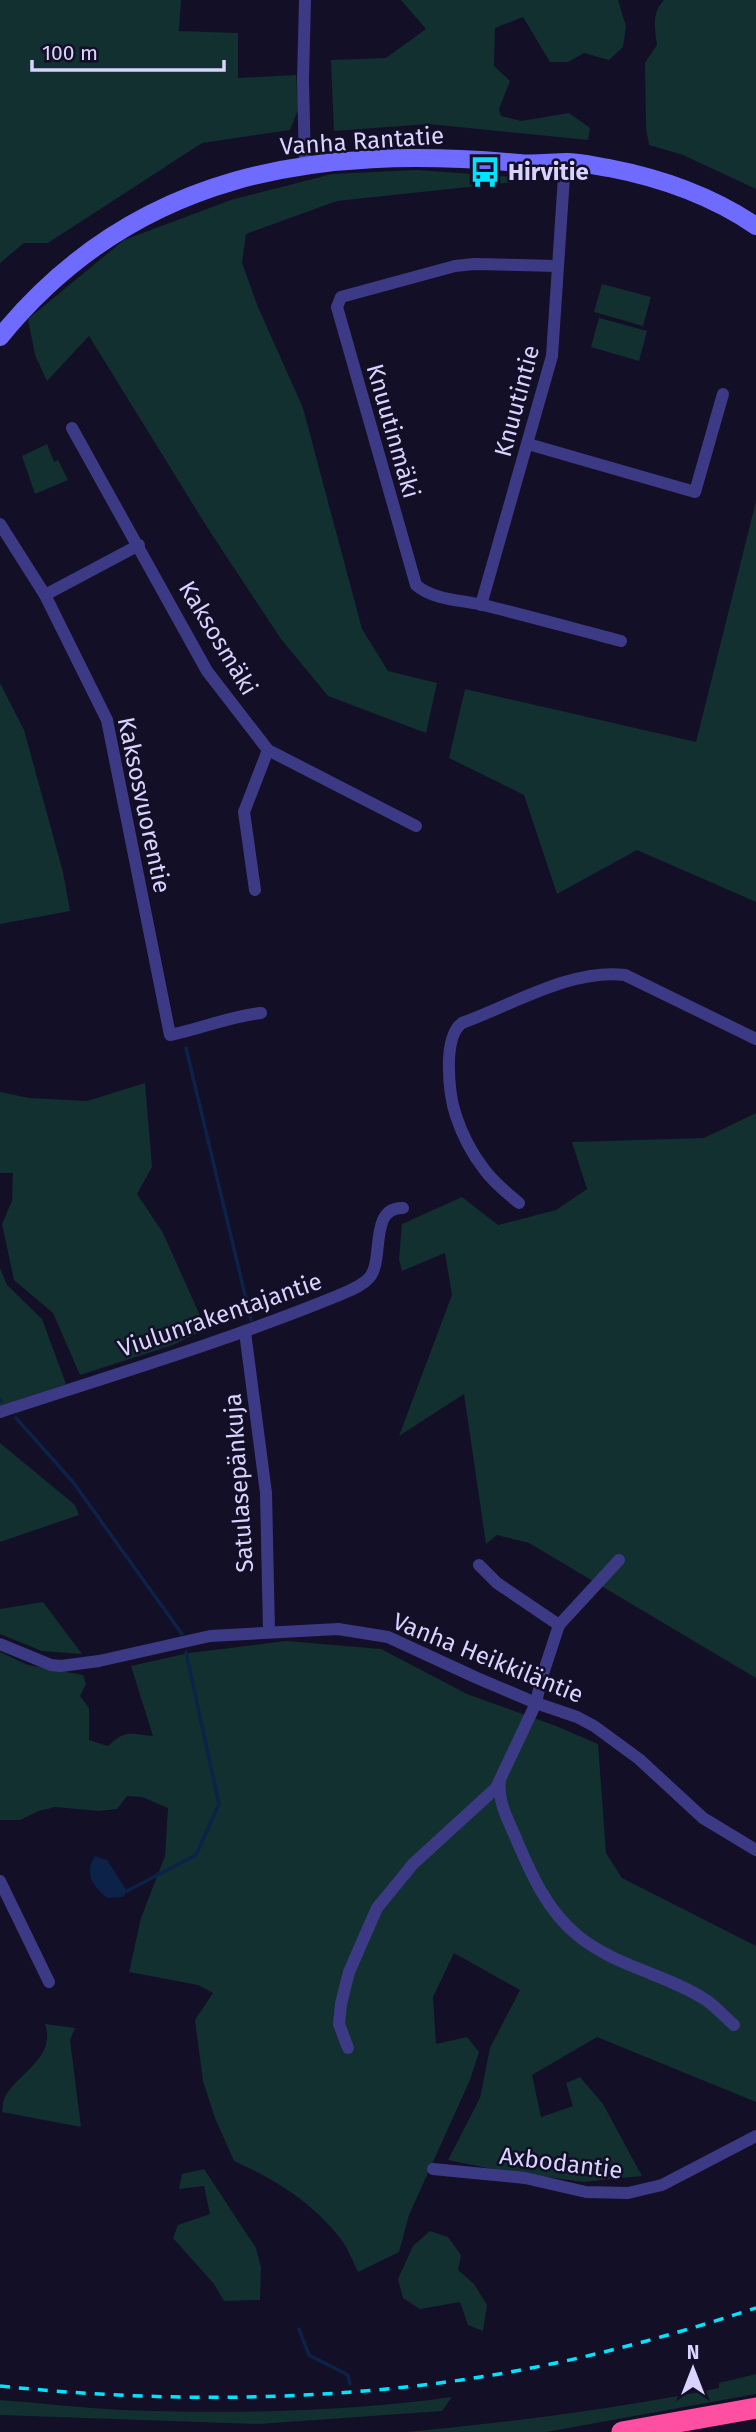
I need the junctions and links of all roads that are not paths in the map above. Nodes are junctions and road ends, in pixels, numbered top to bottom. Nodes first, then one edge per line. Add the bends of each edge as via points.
1 (305, 0) edge
2 (565, 162) junction
3 (305, 166) junction
4 (756, 226) edge
5 (557, 266) junction
6 (0, 337) edge
7 (723, 394) dead end
8 (72, 428) dead end
9 (528, 444) junction
10 (0, 524) edge
11 (139, 545) junction
12 (45, 595) junction
13 (481, 604) junction
14 (621, 641) dead end
15 (268, 750) junction
16 (416, 826) dead end
17 (255, 890) dead end
18 (261, 1013) dead end
19 (756, 1039) edge
20 (519, 1203) dead end
21 (404, 1208) dead end
22 (245, 1332) junction
23 (0, 1412) edge
24 (618, 1560) dead end
25 (479, 1565) dead end
26 (559, 1625) junction
27 (269, 1631) junction
28 (0, 1644) edge
29 (536, 1703) junction
30 (500, 1780) junction
31 (754, 1845) edge
32 (0, 1881) edge
33 (49, 1982) dead end
34 (734, 2025) dead end
35 (348, 2048) dead end
36 (756, 2136) edge
37 (433, 2169) dead end
38 (756, 2408) edge
39 (622, 2432) edge

1 - 3 street
2 - 3 main road, Vanha Rantatie via 379,160
2 - 4 main road, Vanha Rantatie via 669,183
2 - 5 street, Knuutintie
3 - 6 main road, Vanha Rantatie via 219,185 120,230 65,269
5 - 9 street, Knuutintie via 552,356
5 - 13 street, Knuutinmäki via 456,266 341,297 336,303 416,585 444,597
7 - 9 street via 695,492
8 - 11 street, Kaksosmäki
9 - 13 street, Knuutintie
10 - 12 street, Kaksosvuorentie
11 - 12 street
11 - 15 street, Kaksosmäki via 206,671
12 - 18 street, Kaksosvuorentie via 107,720 170,1035
13 - 14 street, Knuutinmäki
15 - 16 street, Kaksosmäki
15 - 17 street via 244,811
19 - 20 street via 625,975 606,973 572,979 461,1023 449,1054 457,1118 484,1169
21 - 22 street, Viulunrakentajantie via 383,1220 371,1277 354,1289
22 - 23 street, Viulunrakentajantie
22 - 27 street, Satulasepänkuja via 266,1493
24 - 26 street
25 - 26 street via 497,1583
26 - 29 street
27 - 28 street, Vanha Heikkiläntie via 210,1636 61,1666
27 - 29 street, Vanha Heikkiläntie via 338,1629 388,1637
29 - 30 street
29 - 31 street, Vanha Heikkiläntie via 594,1726 639,1759 703,1818
30 - 34 street via 499,1797 531,1875 552,1910 578,1936 708,2001
30 - 35 street via 413,1864 377,1908 349,1972 341,2004 339,2024
32 - 33 street
36 - 37 street, Axbodantie via 662,2185 628,2193 586,2192 525,2178
38 - 39 highway

